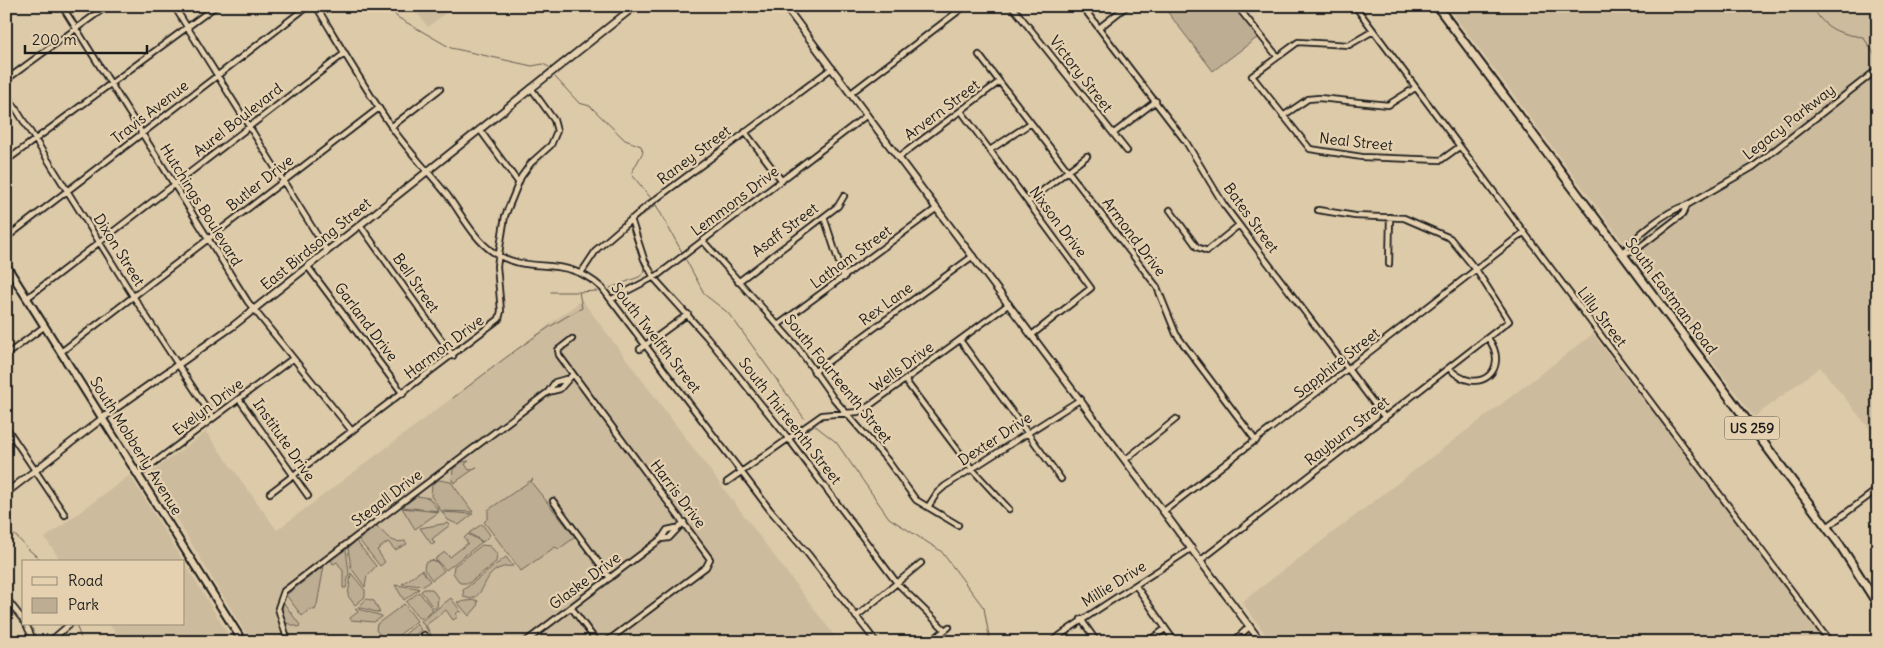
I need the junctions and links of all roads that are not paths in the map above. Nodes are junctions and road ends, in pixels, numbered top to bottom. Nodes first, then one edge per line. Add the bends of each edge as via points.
1 (62, 6) edge
2 (107, 6) edge
3 (174, 6) edge
4 (216, 6) edge
5 (308, 6) edge
6 (316, 6) edge
7 (635, 6) edge
8 (785, 6) edge
9 (965, 6) edge
10 (1012, 6) edge
11 (1082, 6) edge
12 (1127, 6) edge
13 (1238, 6) edge
14 (1355, 6) edge
15 (1437, 6) edge
16 (77, 28) junction
17 (187, 28) junction
18 (1099, 28) junction
19 (1373, 31) junction
20 (1310, 34) dead end
21 (1309, 42) junction
22 (345, 53) junction
23 (979, 55) dead end
24 (1277, 56) junction
25 (832, 68) junction
26 (1878, 69) edge
27 (217, 76) junction
28 (6, 80) edge
29 (999, 82) junction
30 (110, 84) junction
31 (531, 88) junction
32 (1415, 88) junction
33 (440, 89) dead end
34 (6, 93) edge
35 (851, 93) junction
36 (1156, 101) junction
37 (379, 108) junction
38 (961, 111) junction
39 (868, 115) junction
40 (1284, 116) junction
41 (1031, 123) junction
42 (391, 127) junction
43 (248, 128) junction
44 (480, 130) junction
45 (745, 132) junction
46 (142, 134) junction
47 (1114, 134) junction
48 (35, 140) junction
49 (1459, 147) junction
50 (990, 150) junction
51 (1127, 151) dead end
52 (1087, 156) dead end
53 (899, 157) junction
54 (6, 161) edge
55 (428, 171) junction
56 (1068, 171) junction
57 (782, 181) junction
58 (282, 182) junction
59 (518, 182) junction
60 (174, 185) junction
61 (67, 191) junction
62 (844, 196) dead end
63 (1028, 202) junction
64 (1687, 206) junction
65 (938, 208) junction
66 (1170, 210) dead end
67 (1318, 210) dead end
68 (824, 217) junction
69 (1390, 218) junction
70 (631, 219) junction
71 (1238, 225) junction
72 (360, 226) junction
73 (1523, 233) junction
74 (6, 238) edge
75 (208, 239) junction
76 (703, 241) junction
77 (100, 242) junction
78 (327, 251) junction
79 (1622, 254) junction
80 (498, 255) junction
81 (973, 256) junction
82 (1389, 264) dead end
83 (6, 266) edge
84 (308, 266) junction
85 (1477, 271) junction
86 (581, 273) junction
87 (654, 278) junction
88 (844, 278) junction
89 (738, 282) junction
90 (133, 296) junction
91 (27, 298) junction
92 (612, 299) junction
93 (1009, 303) junction
94 (254, 310) junction
95 (688, 314) junction
96 (778, 324) junction
97 (45, 326) junction
98 (1033, 334) junction
99 (1488, 338) junction
100 (572, 339) dead end
101 (960, 340) junction
102 (646, 344) junction
103 (640, 349) dead end
104 (61, 352) junction
105 (6, 355) edge
106 (453, 356) junction
107 (292, 359) junction
108 (178, 365) junction
109 (1449, 368) junction
110 (1350, 369) junction
111 (814, 372) junction
112 (573, 374) junction
113 (566, 379) junction
114 (905, 380) junction
115 (548, 392) junction
116 (403, 394) junction
117 (239, 398) junction
118 (1081, 398) junction
119 (847, 413) junction
120 (103, 418) junction
121 (213, 418) junction
122 (1385, 418) junction
123 (1176, 419) dead end
124 (6, 427) edge
125 (352, 431) junction
126 (1028, 433) junction
127 (788, 438) junction
128 (1256, 441) junction
129 (1126, 458) junction
130 (972, 469) junction
131 (35, 471) junction
132 (742, 472) junction
133 (139, 474) junction
134 (293, 476) junction
135 (1061, 479) dead end
136 (727, 482) dead end
137 (1878, 489) edge
138 (6, 493) edge
139 (270, 493) dead end
140 (308, 496) dead end
141 (553, 501) dead end
142 (928, 507) junction
143 (1009, 509) dead end
144 (1164, 511) junction
145 (65, 515) dead end
146 (684, 522) junction
147 (958, 525) dead end
148 (1827, 527) junction
149 (1192, 548) junction
150 (1201, 560) junction
151 (921, 563) dead end
152 (610, 578) junction
153 (897, 583) junction
154 (1136, 586) junction
155 (6, 598) edge
156 (1878, 605) edge
157 (571, 607) junction
158 (856, 617) junction
159 (22, 618) edge
160 (1081, 619) junction
161 (27, 626) edge
162 (68, 626) edge
163 (1250, 626) junction
164 (1165, 629) junction
165 (424, 635) dead end
166 (242, 641) edge
167 (34, 642) edge
168 (49, 642) edge
169 (288, 642) edge
170 (430, 642) edge
171 (525, 642) edge
172 (597, 642) edge
173 (606, 642) edge
174 (876, 642) edge
175 (930, 642) edge
176 (1051, 642) edge
177 (1098, 642) edge
178 (1147, 642) edge
179 (1175, 642) edge
180 (1233, 642) edge
181 (1261, 642) edge
182 (1830, 642) edge

1 - 16 street, Hutchings Boulevard
2 - 16 street
3 - 17 street
4 - 17 street
5 - 27 street, Travis Avenue
6 - 22 street, South Twelfth Street
7 - 31 street, East Birdsong Street
8 - 25 street
9 - 35 street
10 - 47 street, Victory Street
11 - 18 street, Bates Street
12 - 18 street
13 - 24 street
14 - 19 street, Lilly Street
15 - 79 main road, South Eastman Road / US 259
16 - 28 street
16 - 30 street, Hutchings Boulevard
17 - 27 street
17 - 30 street
18 - 36 street, Bates Street
19 - 21 street via 1349,45
19 - 32 street, Lilly Street
20 - 21 street
21 - 24 street via 1293,44
22 - 37 street, South Twelfth Street
22 - 43 street, Aurel Boulevard
23 - 29 street, Armond Drive
24 - 40 street, Neal Street via 1252,76
25 - 35 street
25 - 45 street, Raney Street
26 - 64 street, Legacy Parkway via 1754,167
27 - 43 street
27 - 46 street, Travis Avenue
29 - 38 street, Arvern Street
29 - 41 street, Armond Drive
30 - 46 street, Hutchings Boulevard
30 - 48 street
31 - 44 street, East Birdsong Street
31 - 59 street, Harmon Drive via 554,120 557,130 551,145 531,163
32 - 40 street via 1388,105 1308,99
32 - 49 street, Lilly Street
33 - 42 street
34 - 48 street, Dixon Street
35 - 39 street
36 - 47 street
36 - 71 street, Bates Street
37 - 42 street, South Twelfth Street
37 - 58 street, Butler Drive
38 - 50 street, Nixson Drive
38 - 53 street, Arvern Street
39 - 53 street
39 - 57 street, Lemmons Drive
40 - 49 street, Neal Street via 1306,146 1319,152 1441,160
41 - 50 street
41 - 56 street, Armond Drive
42 - 55 street, South Twelfth Street
43 - 58 street
43 - 60 street, Aurel Boulevard
44 - 55 street, East Birdsong Street
44 - 59 street
45 - 57 street
45 - 70 street, Raney Street
46 - 60 street, Hutchings Boulevard
46 - 61 street, Travis Avenue
47 - 51 street, Victory Street
48 - 54 street
48 - 61 street, Dixon Street
49 - 73 street, Lilly Street
50 - 63 street, Nixson Drive
52 - 56 street
53 - 65 street
55 - 72 street, East Birdsong Street
55 - 80 street, South Twelfth Street via 477,237
56 - 63 street
56 - 128 street, Armond Drive via 1157,287 1176,334
57 - 76 street, Lemmons Drive
58 - 75 street, Butler Drive
58 - 78 street
59 - 80 street, Harmon Drive via 505,216
60 - 75 street, Hutchings Boulevard
60 - 77 street, Aurel Boulevard
61 - 74 street, Travis Avenue
61 - 77 street, Dixon Street
62 - 68 street, Asaff Street via 839,205
63 - 98 street, Nixson Drive via 1091,288
64 - 79 street, Legacy Parkway via 1682,214 1637,248
64 - 79 street, Legacy Parkway via 1676,208 1661,219 1631,242
65 - 81 street
65 - 88 street, Latham Street
66 - 71 street via 1197,247 1207,251
67 - 69 street
68 - 88 street
68 - 89 street, Asaff Street
69 - 82 street
69 - 85 street via 1411,220 1450,238
70 - 86 street, Raney Street via 595,252
70 - 87 street, South Thirteenth Street
71 - 110 street, Bates Street
72 - 78 street, East Birdsong Street
72 - 106 street, Bell Street
73 - 85 street, Sapphire Street
73 - 182 street, Lilly Street
75 - 90 street, Butler Drive
75 - 94 street, Hutchings Boulevard
76 - 87 street, Lemmons Drive
76 - 89 street, South Fourteenth Street
77 - 90 street, Dixon Street
77 - 91 street, Aurel Boulevard
78 - 84 street, East Birdsong Street
79 - 148 main road, South Eastman Road / US 259
80 - 86 street, South Twelfth Street via 524,264 559,266
80 - 106 street, Harmon Drive via 500,317
81 - 93 street
81 - 111 street, Rex Lane
83 - 91 main road, South Mobberly Avenue
84 - 94 street, East Birdsong Street
84 - 116 street, Garland Drive
85 - 99 street, Rayburn Street via 1509,321
85 - 110 street, Sapphire Street
86 - 92 street, South Twelfth Street via 596,282
87 - 92 street, Lemmons Drive
87 - 95 street, South Thirteenth Street
88 - 96 street, Latham Street
89 - 96 street, South Fourteenth Street
90 - 104 street, Butler Drive
90 - 108 street, Dixon Street
91 - 97 main road, South Mobberly Avenue
92 - 102 street, South Twelfth Street
93 - 98 street
93 - 101 street, Wells Drive
94 - 107 street, Hutchings Boulevard
94 - 108 street, East Birdsong Street
95 - 102 street
95 - 127 street, South Thirteenth Street
96 - 111 street, South Fourteenth Street
97 - 104 main road, South Mobberly Avenue
97 - 105 street
98 - 118 street
99 - 109 street, Rayburn Street
99 - 109 street via 1495,349 1496,360 1486,379 1469,382
100 - 112 street, Harris Drive via 558,352
101 - 114 street, Wells Drive
101 - 126 street
102 - 103 street
102 - 132 street, South Twelfth Street
104 - 120 main road, South Mobberly Avenue
106 - 116 street, Harmon Drive
107 - 117 street, Evelyn Drive
107 - 125 street, Hutchings Boulevard
108 - 120 street, East Birdsong Street
108 - 121 street, Dixon Street
109 - 122 street, Rayburn Street
110 - 122 street, Bates Street
110 - 128 street, Sapphire Street
111 - 119 street, South Fourteenth Street
112 - 113 street, Stegall Drive
112 - 146 street, Harris Drive
113 - 115 street, Stegall Drive via 554,383
113 - 115 street, Stegall Drive via 560,389
114 - 119 street, Wells Drive via 864,409
114 - 130 street
115 - 169 street, Stegall Drive via 284,592 278,608
116 - 125 street, Harmon Drive
117 - 121 street, Evelyn Drive
117 - 134 street, Institute Drive
118 - 126 street, Dexter Drive
118 - 129 street
119 - 127 street, Wells Drive via 822,415
119 - 142 street, South Fourteenth Street via 888,460 916,500
120 - 131 street, East Birdsong Street
120 - 133 main road, South Mobberly Avenue
121 - 133 street, Evelyn Drive
122 - 150 street, Rayburn Street
123 - 129 street
124 - 131 street
125 - 134 street, Harmon Drive
126 - 130 street, Dexter Drive
126 - 135 street
127 - 132 street, Wells Drive
127 - 153 street, South Thirteenth Street
128 - 144 street, Sapphire Street
129 - 144 street
130 - 142 street, Dexter Drive via 937,493
130 - 143 street
131 - 138 street, East Birdsong Street
131 - 145 street
132 - 136 street, Wells Drive
132 - 158 street, South Twelfth Street
133 - 166 main road, South Mobberly Avenue
134 - 139 street, Harmon Drive
134 - 140 street, Institute Drive
137 - 148 street
141 - 152 street
142 - 147 street, South Fourteenth Street
144 - 149 street
146 - 152 street, Glaske Drive via 672,536 661,539
146 - 173 street, Harris Drive via 709,556 709,564
148 - 156 main road, South Eastman Road / US 259
149 - 150 street
149 - 154 street, Millie Drive
150 - 163 street
151 - 153 street
152 - 157 street, Glaske Drive
153 - 158 street
153 - 175 street, South Thirteenth Street via 947,629
154 - 160 street, Millie Drive
154 - 164 street
155 - 159 street
157 - 171 street, Glaske Drive
157 - 172 street
158 - 174 street, South Twelfth Street
160 - 176 street, Millie Drive
160 - 177 street
161 - 167 street
162 - 168 street
163 - 180 street
163 - 181 street
164 - 178 street
164 - 179 street
165 - 170 street

